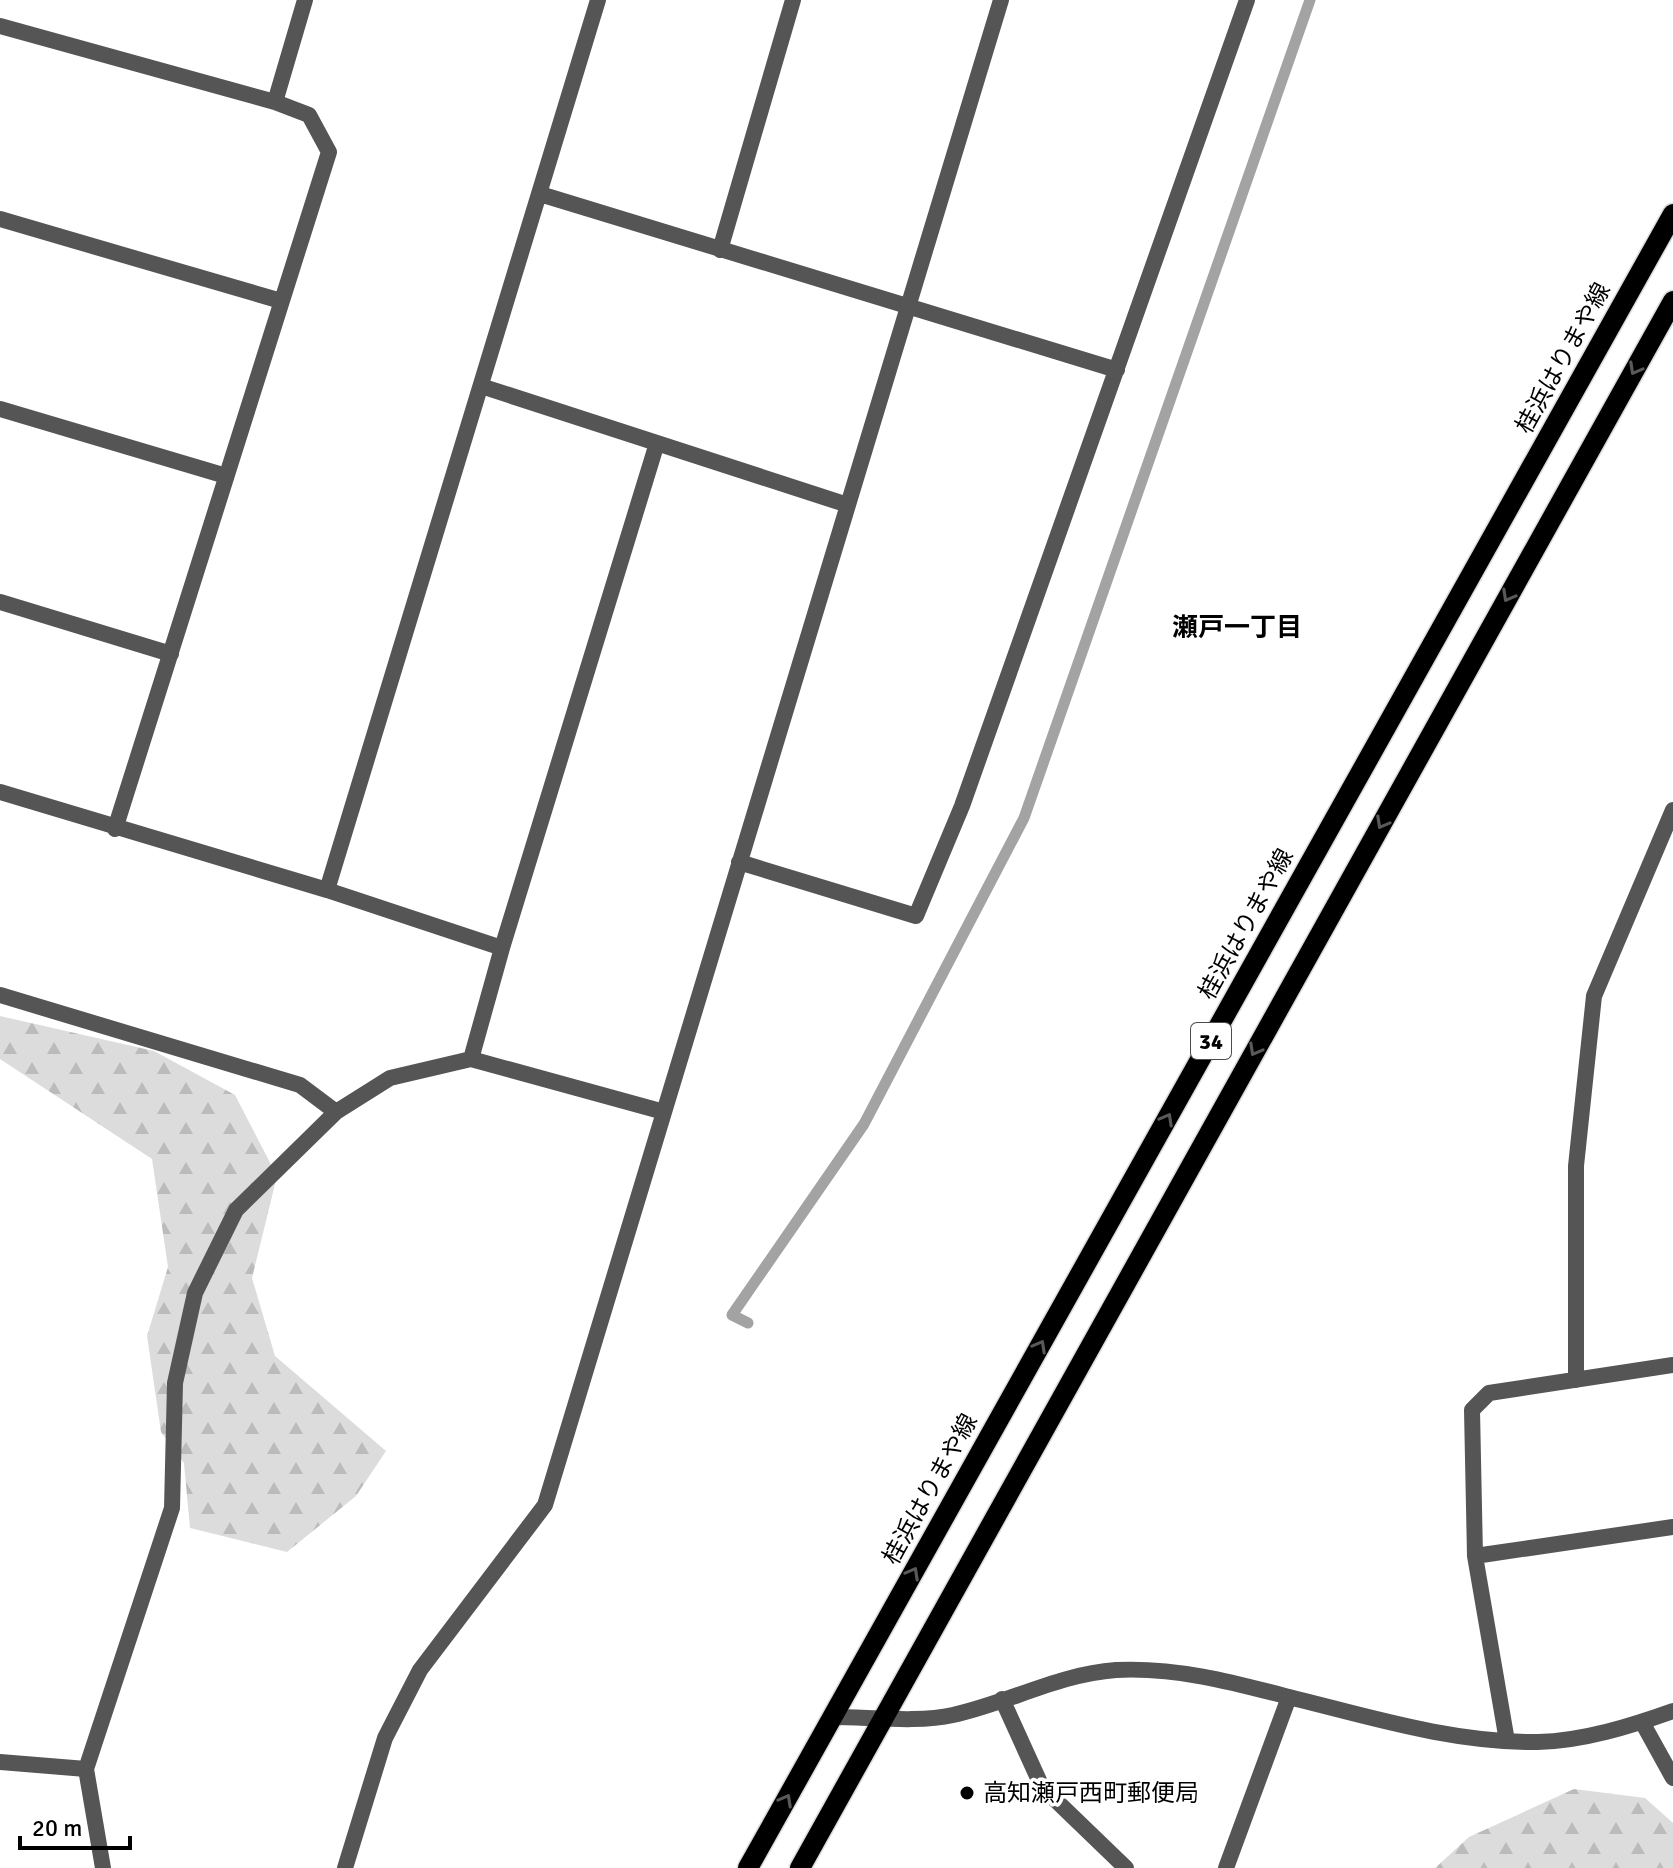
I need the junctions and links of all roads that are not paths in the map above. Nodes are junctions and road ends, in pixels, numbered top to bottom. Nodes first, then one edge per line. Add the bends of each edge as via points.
1 (305, 0) edge
2 (598, 0) edge
3 (793, 0) edge
4 (1001, 0) edge
5 (1247, 0) edge
6 (0, 26) edge
7 (275, 102) junction
8 (540, 194) junction
9 (1673, 214) edge
10 (0, 219) edge
11 (720, 250) junction
12 (281, 301) junction
13 (1673, 301) edge
14 (906, 307) junction
15 (1117, 370) junction
16 (481, 386) junction
17 (0, 409) edge
18 (657, 443) junction
19 (226, 476) junction
20 (845, 504) junction
21 (0, 602) edge
22 (171, 654) junction
23 (0, 792) edge
24 (1673, 810) edge
25 (115, 829) junction
26 (739, 862) junction
27 (327, 890) junction
28 (502, 948) junction
29 (0, 995) edge
30 (471, 1059) junction
31 (336, 1112) junction
32 (664, 1112) junction
33 (1673, 1365) edge
34 (1576, 1380) junction
35 (1673, 1527) edge
36 (1475, 1556) junction
37 (1289, 1697) junction
38 (1002, 1699) junction
39 (1673, 1711) edge
40 (884, 1716) junction
41 (833, 1717) junction
42 (1642, 1722) junction
43 (1507, 1741) junction
44 (0, 1762) edge
45 (86, 1769) junction
46 (1673, 1778) edge
47 (103, 1868) edge
48 (345, 1868) edge
49 (748, 1868) edge
50 (800, 1868) edge
51 (1126, 1868) edge
52 (1226, 1868) edge

1 - 7 street
2 - 8 street
3 - 11 street
4 - 14 street
5 - 15 street
6 - 7 street
7 - 12 street via 309,115 329,152
8 - 11 street
8 - 16 street
41 -> 9 main road, 桂浜はりまや線 / 34
10 - 12 street
11 - 14 street
12 - 19 street
13 -> 40 main road, 34
14 - 15 street
14 - 20 street
15 - 26 street via 962,806 916,916
16 - 18 street
16 - 27 street
17 - 19 street
18 - 20 street
18 - 28 street
19 - 22 street
20 - 26 street
21 - 22 street
22 - 25 street
23 - 25 street
24 - 34 street via 1594,996 1576,1166
25 - 27 street
26 - 32 street
27 - 28 street
28 - 30 street
29 - 31 street via 300,1085
30 - 31 street via 390,1078
30 - 32 street
31 - 45 street via 236,1210 195,1293 175,1383 172,1508
32 - 48 street via 545,1505 420,1670 385,1738
33 - 34 street
34 - 36 street via 1489,1393 1472,1410
35 - 36 street
36 - 43 street
37 - 38 street via 1200,1674 1116,1670
37 - 43 street via 1453,1735
37 - 52 street
38 - 40 street via 952,1716
38 - 51 street via 1042,1787
39 - 42 street
40 - 41 street
40 - 50 main road, 34
49 -> 41 main road, 桂浜はりまや線 / 34
42 - 43 street via 1541,1742
42 - 46 street
44 - 45 street
45 - 47 street

